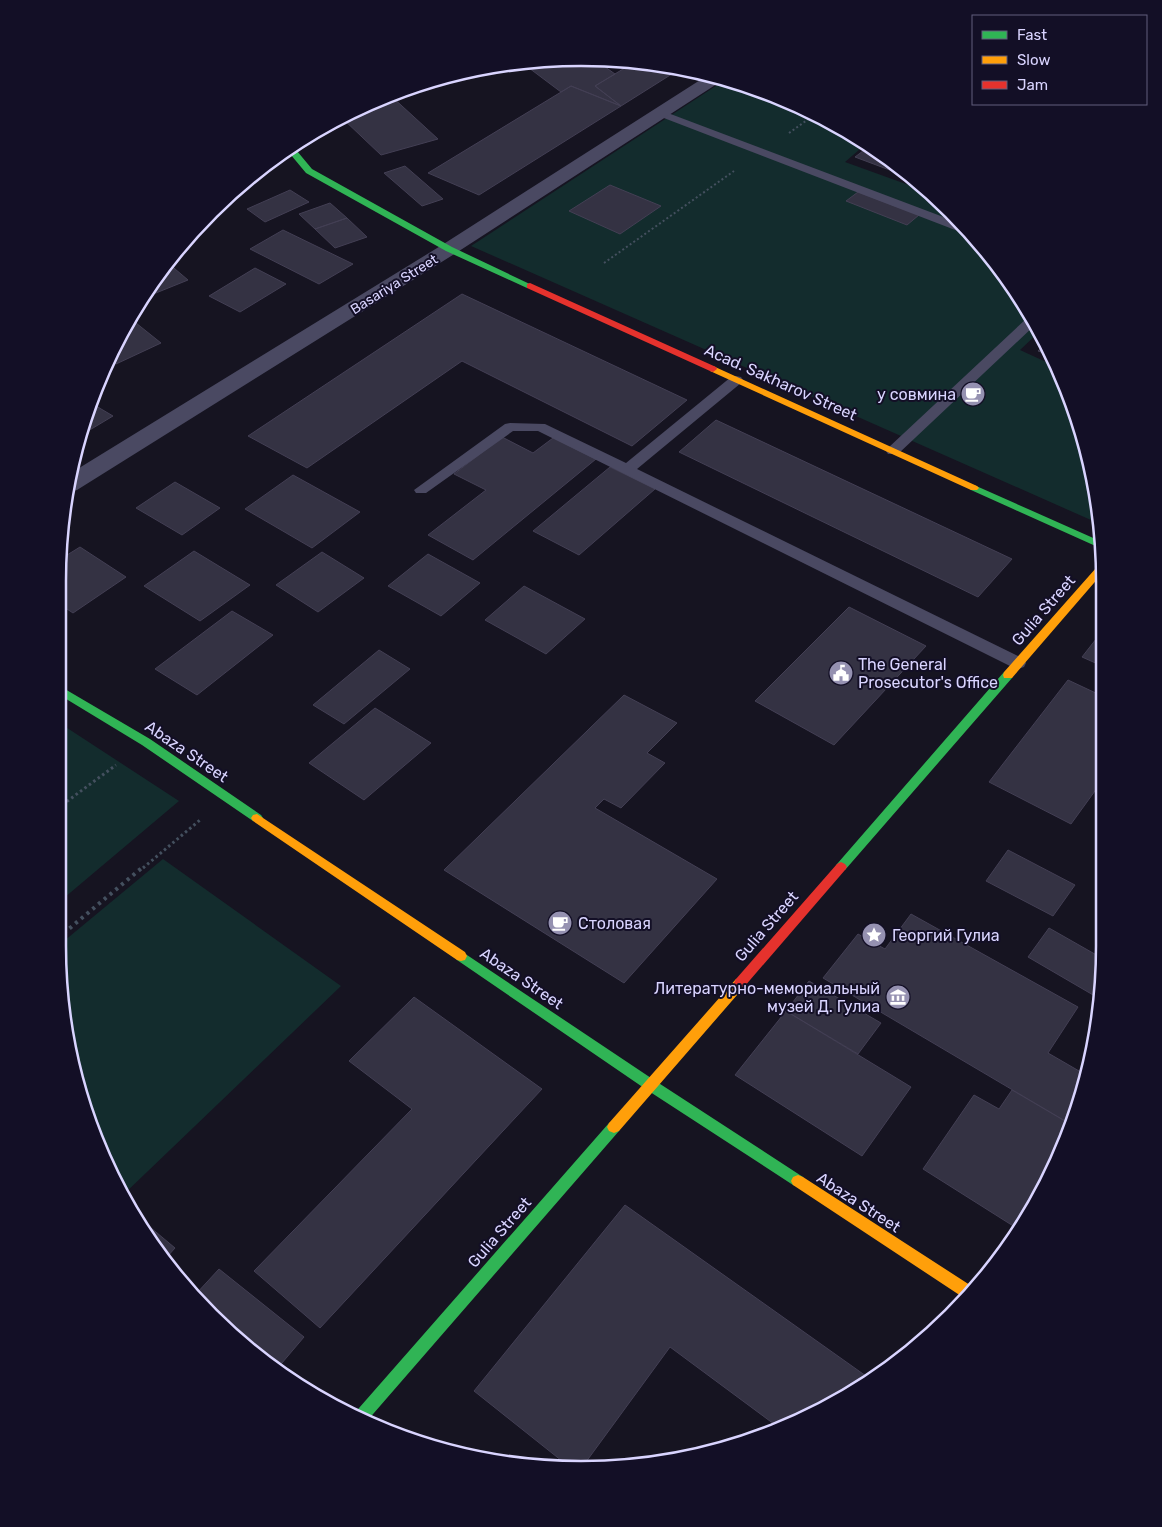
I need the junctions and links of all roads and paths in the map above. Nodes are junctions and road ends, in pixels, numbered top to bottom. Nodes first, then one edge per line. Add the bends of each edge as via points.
1 (709, 83) edge
2 (660, 113) junction
3 (809, 119) edge
4 (762, 152) junction
5 (294, 153) edge
6 (952, 224) edge
7 (449, 249) junction
8 (604, 263) dead end
9 (1027, 324) edge
10 (736, 380) junction
11 (893, 451) junction
12 (627, 470) junction
13 (76, 481) edge
14 (421, 490) dead end
15 (1094, 542) edge
16 (1096, 575) edge
17 (1018, 663) junction
18 (66, 694) edge
19 (146, 742) junction
20 (228, 797) junction
21 (66, 802) edge
22 (66, 931) edge
23 (649, 1084) junction
24 (964, 1290) edge
25 (363, 1412) edge

1 - 2 street, Basariya Street
2 - 4 lane
2 - 7 street, Basariya Street
3 - 4 path
4 - 6 lane
4 - 8 path
5 - 7 street, Acad. Sakharov Street via 309,171
7 - 10 street, Acad. Sakharov Street
7 - 13 street, Basariya Street
9 - 11 lane
10 - 11 street, Acad. Sakharov Street
10 - 12 lane
11 - 15 street, Acad. Sakharov Street
12 - 14 lane via 540,427 510,427
12 - 17 lane
16 - 17 street, Gulia Street
17 - 23 street, Gulia Street
18 - 19 street, Abaza Street
19 - 20 street, Abaza Street
19 - 21 path
20 - 22 path
20 - 23 street, Abaza Street
23 - 24 street, Abaza Street
23 - 25 street, Gulia Street

